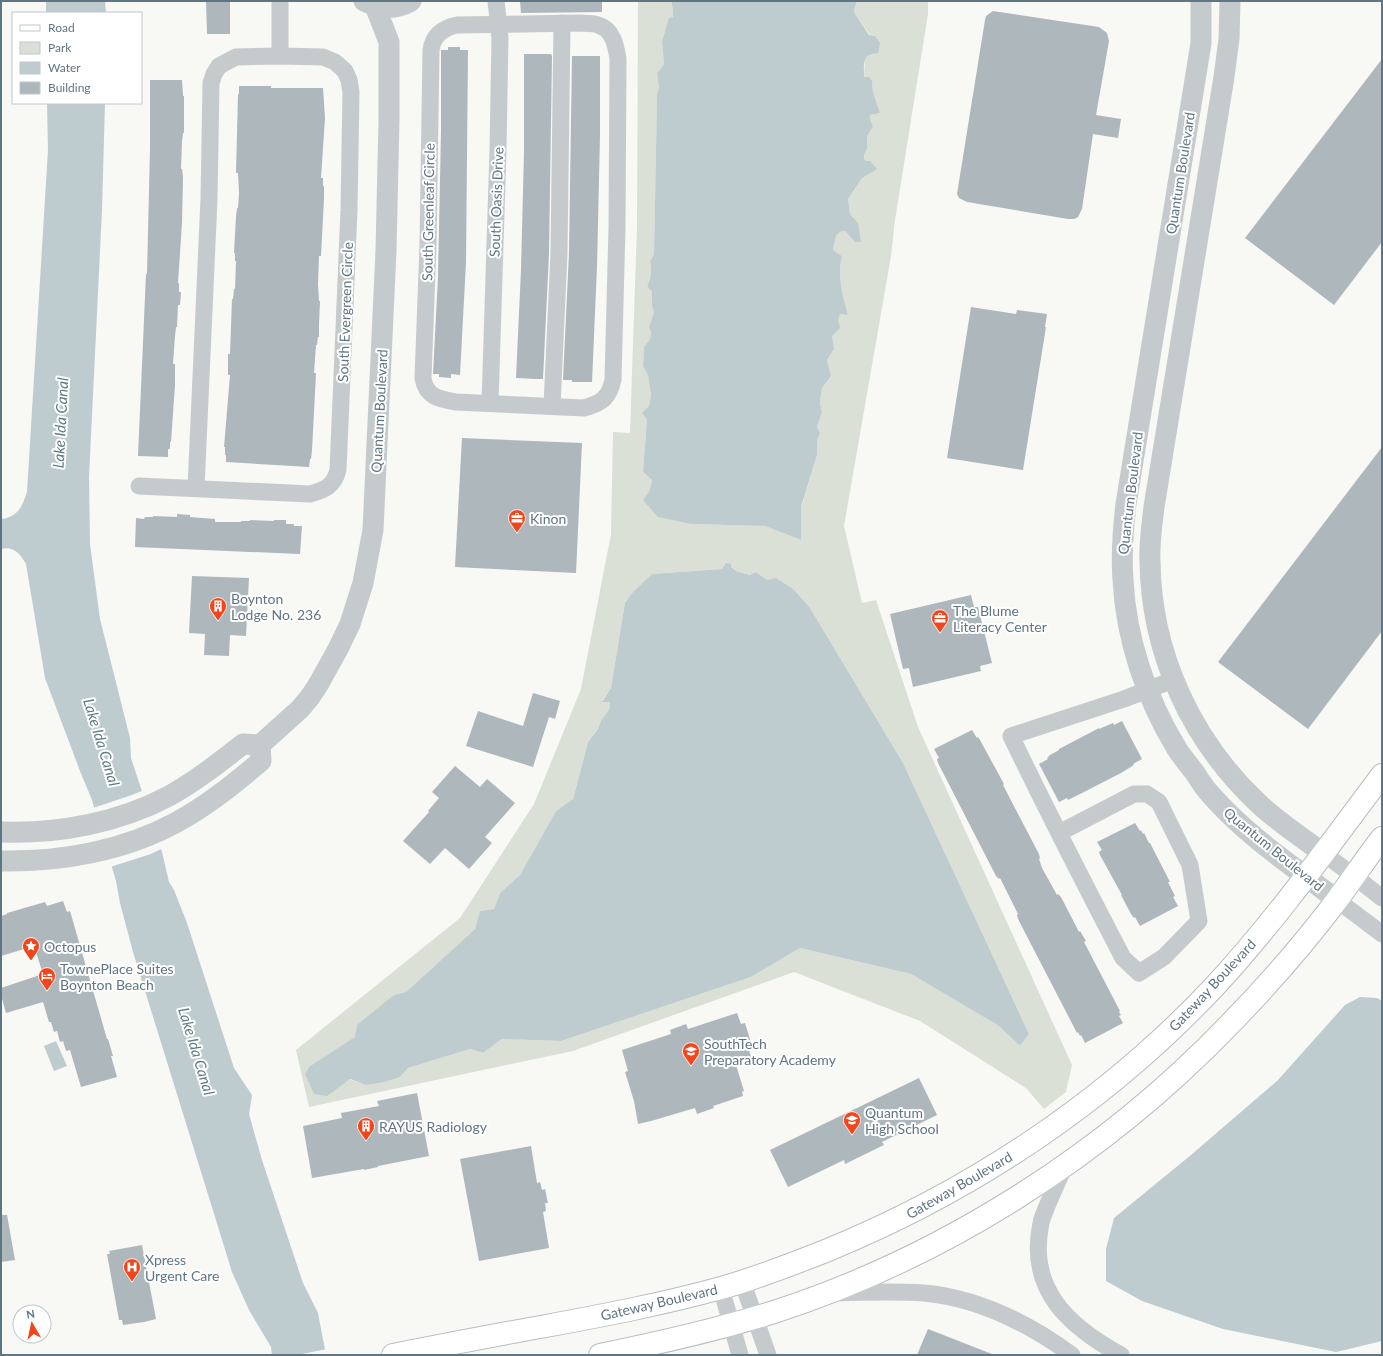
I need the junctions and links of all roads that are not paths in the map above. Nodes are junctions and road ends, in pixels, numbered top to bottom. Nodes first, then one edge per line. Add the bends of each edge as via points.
1 (280, 1) edge
2 (496, 1) edge
3 (1201, 1) edge
4 (1230, 1) edge
5 (407, 3) edge
6 (370, 4) edge
7 (562, 23) junction
8 (498, 24) junction
9 (389, 42) junction
10 (280, 56) junction
11 (490, 403) junction
12 (552, 406) junction
13 (139, 486) dead end
14 (196, 488) junction
15 (1173, 680) junction
16 (1148, 690) junction
17 (260, 745) junction
18 (1382, 775) edge
19 (1, 832) edge
20 (1059, 833) junction
21 (1382, 838) edge
22 (1323, 853) junction
23 (1, 860) edge
24 (1306, 876) junction
25 (1354, 876) junction
26 (1382, 898) edge
27 (1337, 900) junction
28 (1382, 934) edge
29 (1066, 1164) junction
30 (742, 1281) junction
31 (721, 1288) junction
32 (826, 1293) junction
33 (755, 1317) junction
34 (732, 1324) junction
35 (393, 1355) edge
36 (600, 1355) edge
37 (740, 1355) edge
38 (768, 1355) edge
39 (1072, 1355) edge
40 (1121, 1355) edge

1 - 10 street
2 - 8 street, South Oasis Drive
3 - 16 street, Quantum Boulevard via 1196,74 1123,531 1122,578 1126,614 1139,668
4 - 15 street, Quantum Boulevard via 1224,77 1151,534 1151,588 1155,615
5 - 6 street, Quantum Boulevard via 389,8
5 - 9 street, Quantum Boulevard
6 - 9 street, Quantum Boulevard
7 - 8 street, South Greenleaf Circle
7 - 12 street via 559,253
7 - 12 street, South Greenleaf Circle via 599,25 608,30 615,44 618,59 618,227 611,390 597,404 584,408
8 - 11 street, South Oasis Drive via 498,150
8 - 11 street, South Greenleaf Circle via 447,27 432,42 423,378 424,386 429,392 442,400
9 - 17 street, Quantum Boulevard via 386,251 373,530 369,552 354,611 332,661 300,709
10 - 14 street, South Evergreen Circle via 236,57 219,66 211,84 210,199
10 - 14 street, South Evergreen Circle via 323,57 335,62 350,80 349,210 338,470 336,479 330,486 310,494
11 - 12 street, South Greenleaf Circle
13 - 14 street, South Evergreen Circle
15 - 16 street
15 - 22 street, Quantum Boulevard via 1193,721 1222,764 1259,804
16 - 20 street via 1011,736
16 - 24 street, Quantum Boulevard via 1177,749 1211,795 1257,838
17 - 19 street via 243,744 169,796 111,819 46,831
17 - 23 street via 261,761 231,787 178,822 99,851 38,861
18 - 22 main road, Gateway Boulevard
20 - 20 street via 1123,958 1139,973 1164,956 1199,921 1190,865 1159,802 1147,794 1134,794
21 - 25 main road
22 - 24 main road, Gateway Boulevard
22 - 25 street, Quantum Boulevard
24 - 27 street, Quantum Boulevard
24 - 30 main road, Gateway Boulevard via 1256,939 1170,1030 1123,1072 1038,1137 974,1179 902,1217 807,1259
25 - 26 street, Quantum Boulevard
25 - 27 main road
27 - 28 street, Quantum Boulevard
27 - 29 main road via 1269,982 1198,1057 1131,1115
29 - 32 main road via 953,1235
29 - 40 street via 1041,1222 1038,1244 1041,1275 1050,1296 1068,1318
30 - 31 main road, Gateway Boulevard
30 - 33 street
31 - 34 street
31 - 35 main road, Gateway Boulevard via 624,1312
32 - 33 main road
32 - 39 street via 924,1294 981,1305 1022,1322
33 - 34 main road
33 - 38 street
34 - 36 main road via 673,1340
34 - 37 street

